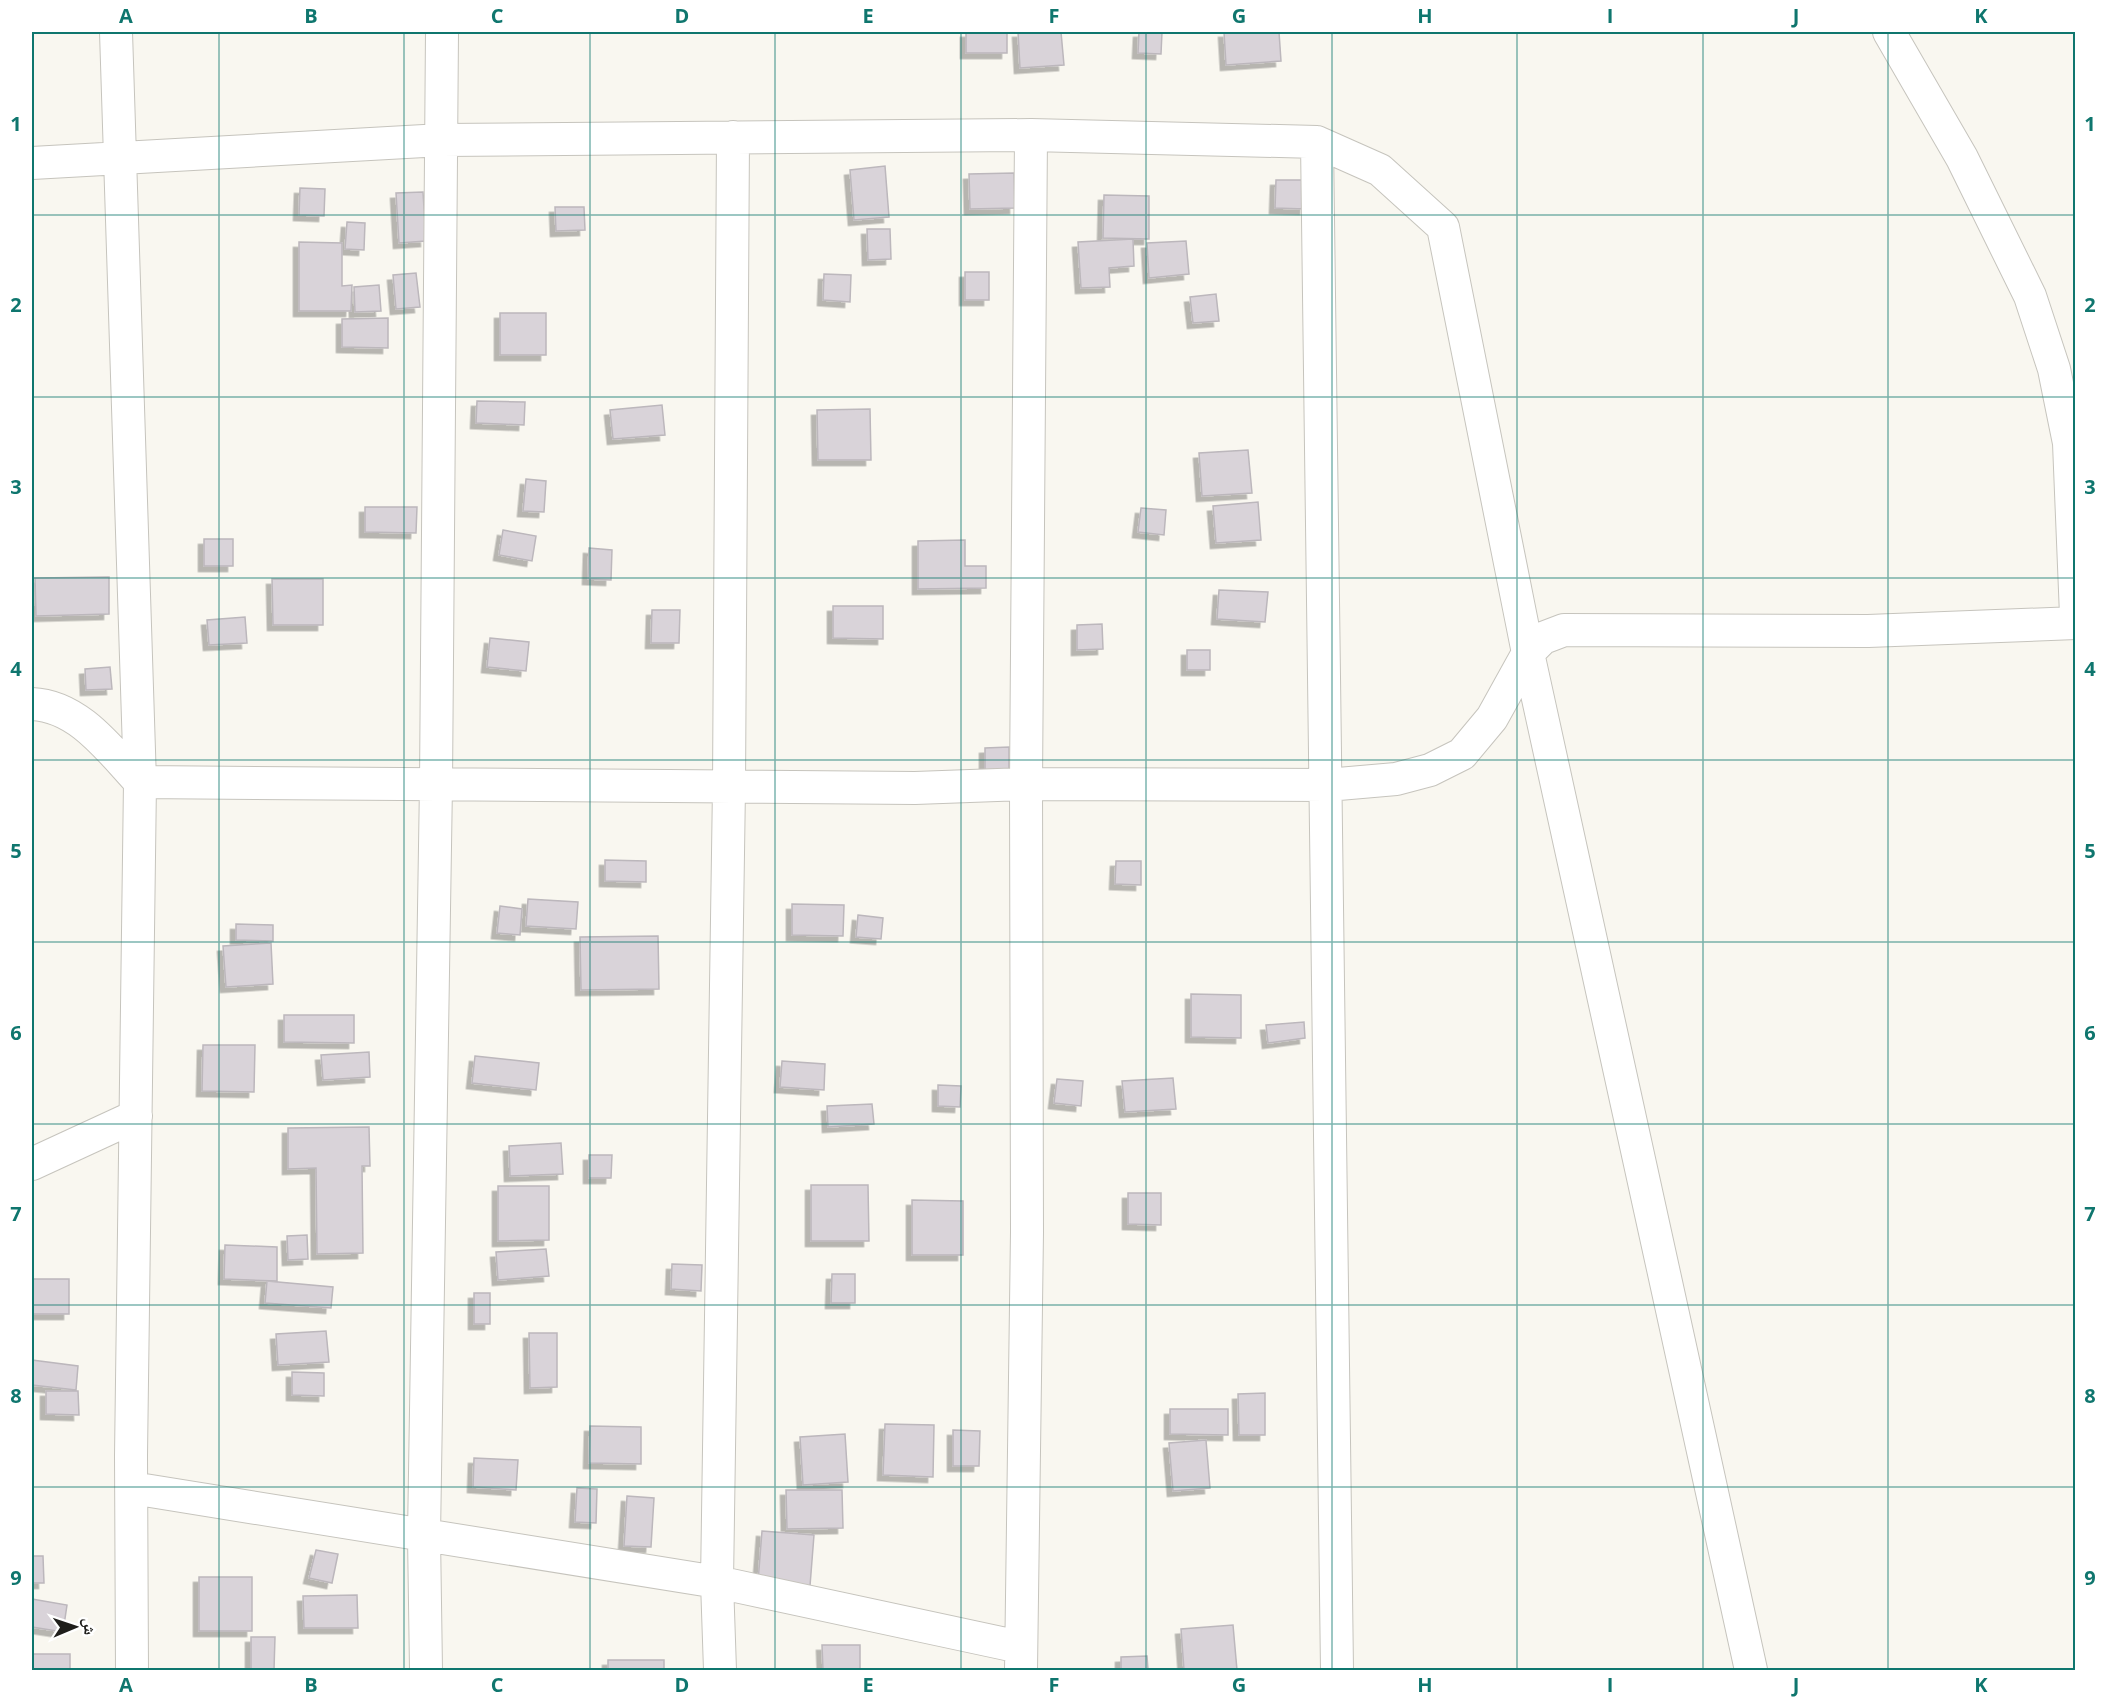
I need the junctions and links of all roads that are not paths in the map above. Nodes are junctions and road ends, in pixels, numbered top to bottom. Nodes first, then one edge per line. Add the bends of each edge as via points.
1 (116, 32) edge
2 (442, 32) edge
3 (1889, 32) edge
4 (1031, 135) junction
5 (733, 137) junction
6 (442, 140) junction
7 (1317, 142) junction
8 (119, 158) junction
9 (32, 163) edge
10 (2076, 615) edge
11 (2076, 623) edge
12 (1528, 653) junction
13 (32, 704) edge
14 (140, 782) junction
15 (435, 784) junction
16 (1026, 784) junction
17 (1327, 785) junction
18 (729, 787) junction
19 (136, 1116) junction
20 (32, 1164) edge
21 (132, 1488) junction
22 (424, 1536) junction
23 (717, 1582) junction
24 (1020, 1659) edge
25 (132, 1671) edge
26 (426, 1671) edge
27 (720, 1671) edge
28 (1337, 1671) edge
29 (1751, 1671) edge

1 - 8 street
2 - 6 street
3 - 10 street via 1962,158 2030,296 2054,369 2069,443
4 - 5 street
4 - 7 street
4 - 16 street
5 - 6 street
5 - 18 street
6 - 8 street
6 - 15 street
7 - 12 street via 1380,170 1443,227
7 - 17 street
8 - 9 street
8 - 14 street
11 - 12 street via 1868,631 1564,630 1544,638
12 - 17 street via 1492,718 1462,754 1430,770 1396,779
12 - 29 street
13 - 14 street via 85,724
14 - 15 street
14 - 19 street
15 - 18 street
15 - 22 street
16 - 17 street
16 - 18 street
16 - 24 street via 1027,1232
17 - 28 street
18 - 23 street
19 - 20 street
19 - 21 street
21 - 22 street
21 - 25 street
22 - 23 street
22 - 26 street
23 - 24 street
23 - 27 street

